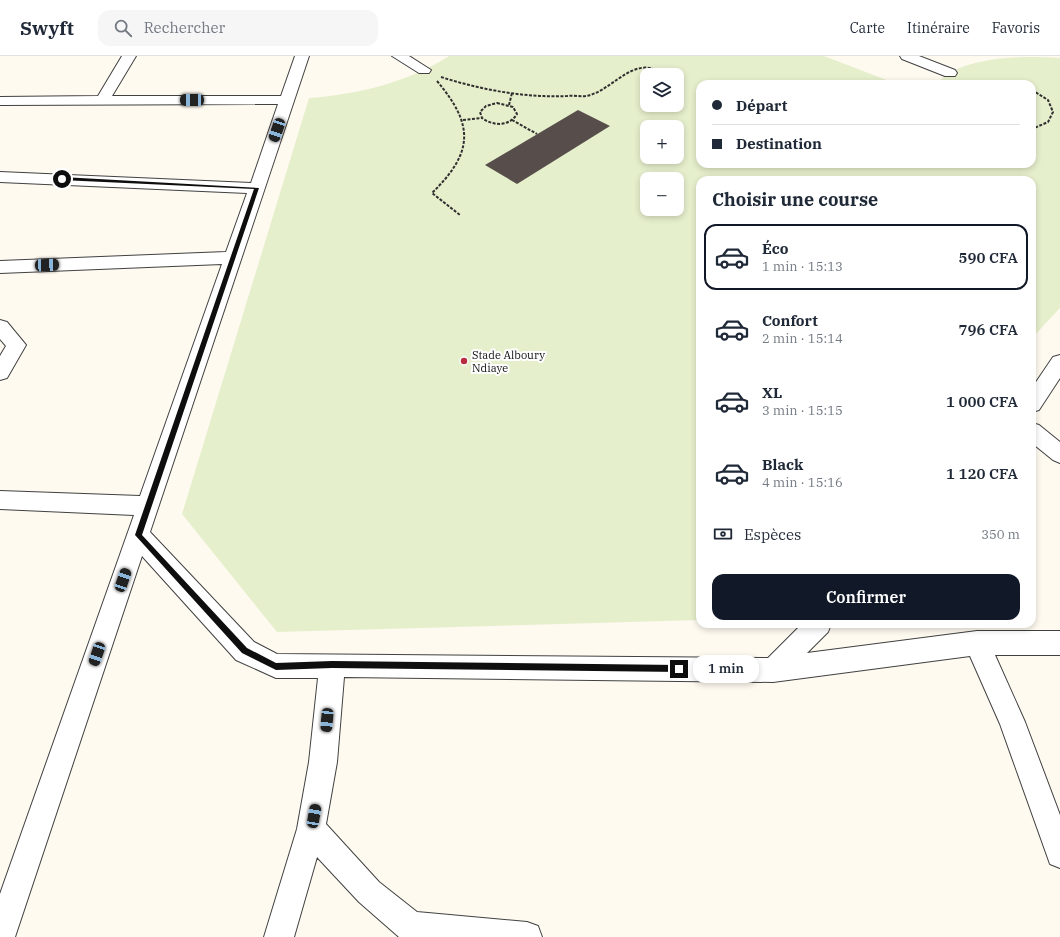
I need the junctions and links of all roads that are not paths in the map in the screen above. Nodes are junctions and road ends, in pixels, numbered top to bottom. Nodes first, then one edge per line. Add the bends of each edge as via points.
1 (129, 56) edge
2 (399, 56) edge
3 (907, 56) edge
4 (303, 59) edge
5 (424, 70) road end
6 (950, 72) dead end
7 (103, 100) junction
8 (287, 100) junction
9 (0, 101) edge
10 (0, 177) edge
11 (257, 188) junction
12 (233, 258) junction
13 (0, 267) edge
14 (0, 327) edge
15 (1060, 362) edge
16 (0, 373) edge
17 (1036, 398) edge
18 (1036, 434) edge
19 (1060, 454) edge
20 (0, 500) edge
21 (148, 506) junction
22 (138, 535) junction
23 (816, 628) edge
24 (976, 643) junction
25 (1060, 643) edge
26 (332, 665) junction
27 (774, 670) junction
28 (312, 829) junction
29 (1060, 854) edge
30 (0, 937) edge
31 (279, 937) edge
32 (526, 937) edge

1 - 7 street
2 - 5 street
3 - 6 street
4 - 8 street
7 - 8 street
7 - 9 street
8 - 11 street
10 - 11 street
11 - 12 street
12 - 13 street
12 - 21 street
14 - 16 street via 16,345
15 - 17 street
18 - 19 street
20 - 21 street
21 - 22 street
22 - 26 street via 245,651 276,666
22 - 30 street
23 - 27 street
24 - 25 street
24 - 27 street
24 - 29 street via 1012,722
26 - 27 street
26 - 28 street via 323,762
28 - 31 street
28 - 32 street via 369,892 411,927

